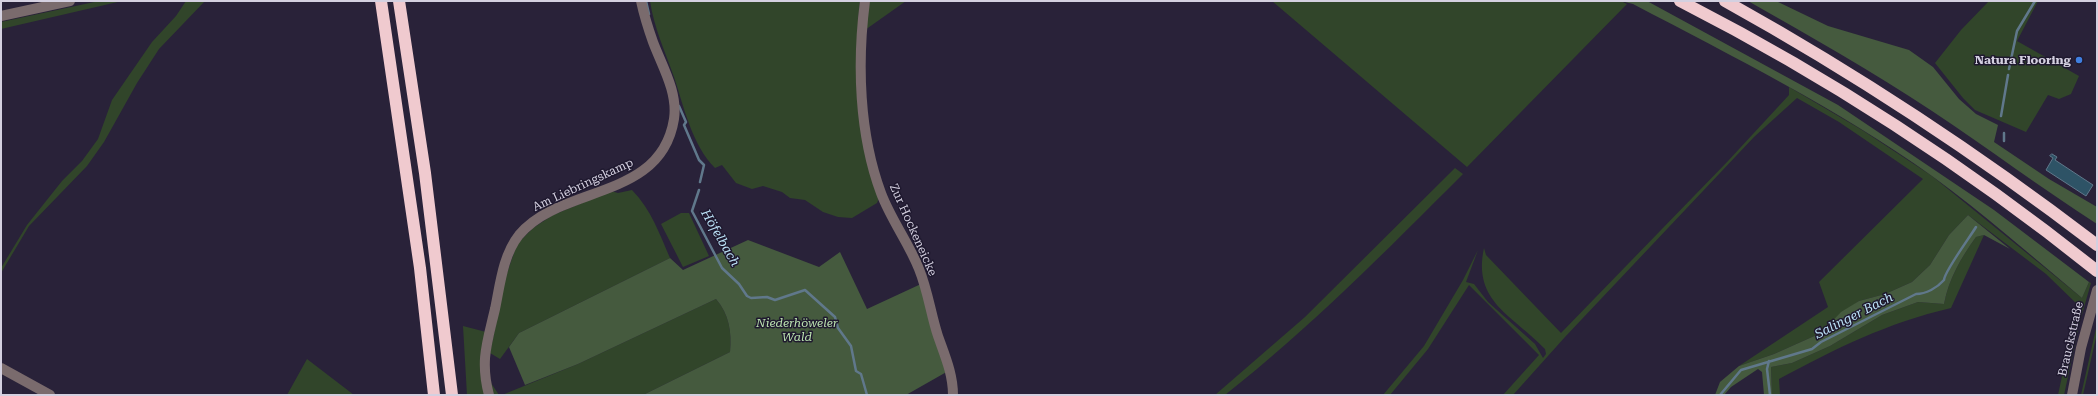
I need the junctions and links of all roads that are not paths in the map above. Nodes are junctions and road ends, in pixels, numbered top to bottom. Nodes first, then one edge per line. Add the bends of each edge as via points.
1 (70, 1) edge
2 (381, 1) edge
3 (399, 1) edge
4 (408, 1) edge
5 (642, 1) edge
6 (865, 1) edge
7 (1680, 1) edge
8 (1725, 1) edge
9 (1, 16) edge
10 (412, 80) junction
11 (2097, 245) edge
12 (2095, 270) edge
13 (2097, 290) edge
14 (1, 368) edge
15 (50, 395) edge
16 (434, 395) edge
17 (452, 395) edge
18 (489, 395) edge
19 (953, 395) edge
20 (2072, 395) edge

1 - 9 street
2 - 16 highway via 420,268
3 - 10 highway
4 - 10 highway
5 - 18 street, Am Liebringskamp via 652,40 673,92 675,107 667,140 655,161 645,170 626,182 540,218 526,228 515,241 505,266 485,356 484,374
6 - 19 street, Zur Hockeneicke via 860,50 863,114 874,174 889,211 920,271 950,370
7 - 12 highway via 1770,50 1870,110 1985,187
8 - 11 highway via 1834,63 1939,130 2031,194
10 - 17 highway via 436,250
13 - 20 street, Brauckstraße via 2082,341
14 - 15 street

